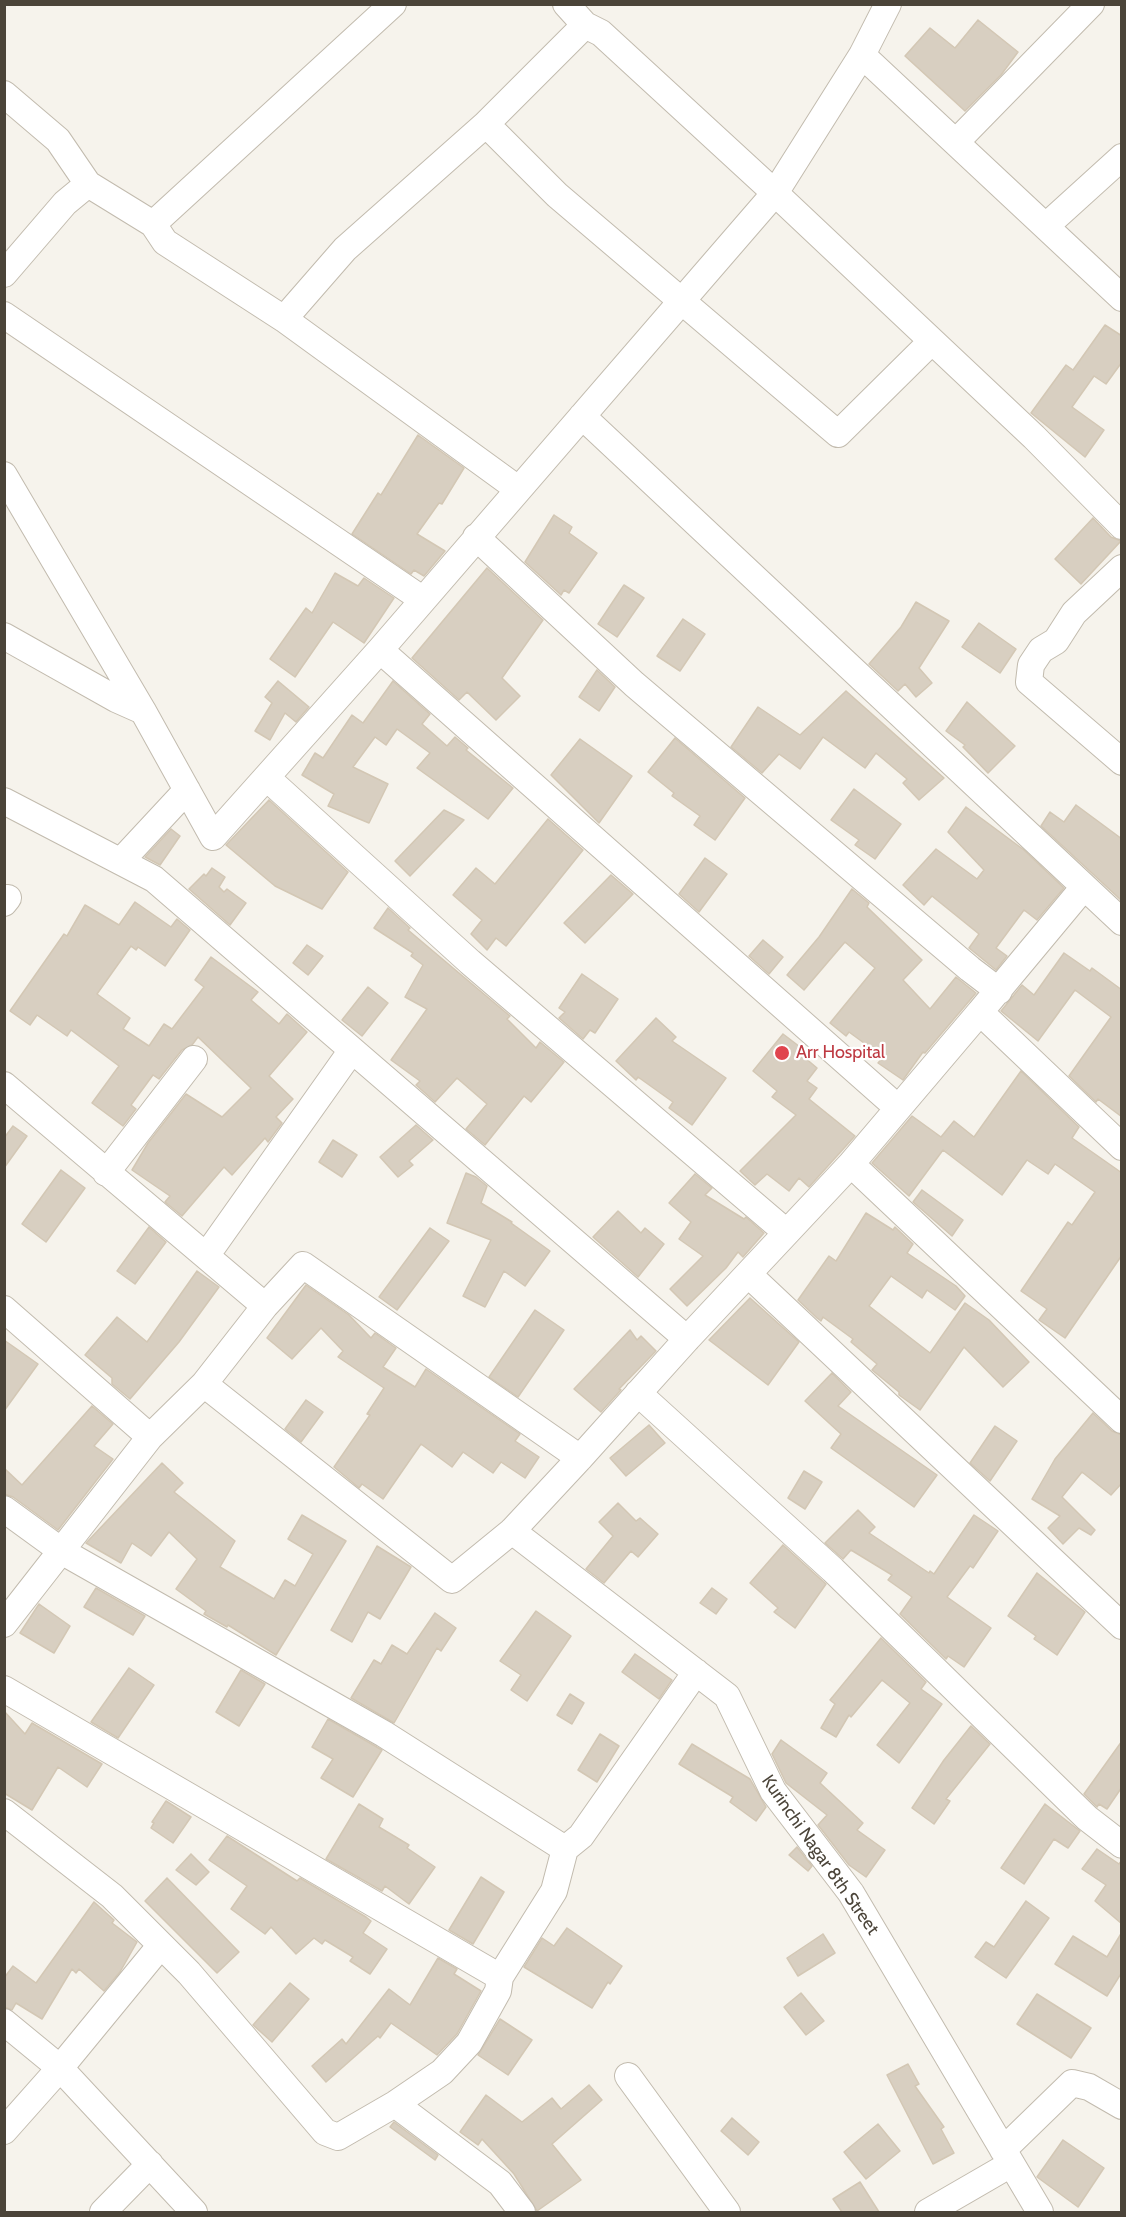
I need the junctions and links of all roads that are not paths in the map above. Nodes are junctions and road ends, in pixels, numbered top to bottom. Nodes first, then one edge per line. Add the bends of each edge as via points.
1 (393, 4) edge
2 (566, 4) edge
3 (888, 4) edge
4 (1091, 4) edge
5 (585, 25) junction
6 (862, 55) junction
7 (4, 94) edge
8 (486, 124) junction
9 (956, 142) junction
10 (1122, 157) edge
11 (87, 184) junction
12 (775, 193) junction
13 (153, 224) junction
14 (1046, 226) junction
15 (4, 274) edge
16 (1122, 298) edge
17 (682, 300) junction
18 (4, 315) edge
19 (284, 319) junction
20 (932, 341) junction
21 (582, 416) junction
22 (4, 475) edge
23 (518, 489) junction
24 (1122, 526) edge
25 (476, 537) junction
26 (1122, 568) edge
27 (422, 599) junction
28 (4, 636) edge
29 (380, 651) junction
30 (143, 711) junction
31 (1122, 762) edge
32 (267, 778) junction
33 (187, 790) junction
34 (4, 801) edge
35 (121, 861) junction
36 (1084, 887) junction
37 (1122, 922) edge
38 (999, 991) junction
39 (980, 1012) junction
40 (352, 1050) junction
41 (195, 1059) dead end
42 (4, 1085) edge
43 (898, 1108) junction
44 (1122, 1147) edge
45 (851, 1164) junction
46 (106, 1173) junction
47 (786, 1233) junction
48 (206, 1256) junction
49 (748, 1274) junction
50 (265, 1306) junction
51 (4, 1309) edge
52 (687, 1339) junction
53 (204, 1384) junction
54 (638, 1393) junction
55 (1122, 1419) edge
56 (150, 1437) junction
57 (580, 1458) junction
58 (4, 1509) edge
59 (512, 1531) junction
60 (63, 1552) junction
61 (4, 1624) edge
62 (1122, 1626) edge
63 (696, 1672) junction
64 (4, 1689) edge
65 (4, 1812) edge
66 (1122, 1845) edge
67 (565, 1849) junction
68 (161, 1945) junction
69 (500, 1977) junction
70 (4, 2022) edge
71 (60, 2068) junction
72 (628, 2076) dead end
73 (394, 2104) junction
74 (1122, 2106) edge
75 (4, 2131) edge
76 (1006, 2156) junction
77 (150, 2164) junction
78 (1035, 2204) edge
79 (103, 2212) edge
80 (194, 2212) edge
81 (522, 2212) edge
82 (727, 2212) edge
83 (928, 2212) edge
84 (1056, 2212) edge

1 - 13 street
2 - 5 street
3 - 6 street
4 - 9 street
5 - 8 street
5 - 12 street via 601,33
6 - 9 street
6 - 12 street
7 - 11 street via 58,140
8 - 17 street via 557,195
8 - 19 street via 345,249
9 - 14 street
10 - 14 street
11 - 13 street
11 - 15 street via 65,203
12 - 17 street
12 - 20 street
13 - 19 street via 165,242
14 - 16 street
17 - 20 street via 838,434
17 - 21 street
18 - 27 street
19 - 23 street
20 - 24 street
21 - 23 street
21 - 36 street
22 - 30 street
23 - 25 street
25 - 27 street
25 - 38 street via 634,684
26 - 31 street via 1074,613 1056,641 1041,650 1031,664 1029,682
27 - 29 street
28 - 30 street
29 - 32 street
29 - 43 street
30 - 33 street
32 - 33 street via 213,837
32 - 47 street via 470,962
33 - 35 street
34 - 35 street
35 - 40 street via 154,879
36 - 37 street
36 - 38 street
38 - 39 street
39 - 43 street
39 - 44 street
40 - 48 street
40 - 52 street
41 - 46 street
42 - 46 street
43 - 45 street
45 - 47 street
45 - 55 street
46 - 48 street
47 - 49 street
48 - 50 street
49 - 52 street
49 - 62 street
50 - 53 street
50 - 57 street via 303,1264
51 - 56 street
52 - 54 street
53 - 56 street
53 - 59 street via 452,1580
54 - 57 street
54 - 66 street via 832,1570 1087,1818
56 - 60 street
57 - 59 street
58 - 60 street
59 - 63 street, Kurinchi Nagar 8th Street
60 - 61 street
60 - 67 street via 384,1734
63 - 67 street via 581,1836
63 - 76 street, Kurinchi Nagar 8th Street via 727,1696 773,1791 851,1893
64 - 69 street
65 - 68 street via 112,1896
67 - 69 street via 554,1891
68 - 71 street
68 - 73 street via 325,2132 338,2137
69 - 73 street via 498,1991 469,2043 442,2072
70 - 71 street
71 - 75 street
71 - 77 street
72 - 82 street
73 - 81 street via 500,2183
74 - 76 street via 1089,2086 1072,2083 1003,2150
76 - 78 street, Kurinchi Nagar 8th Street
76 - 83 street
77 - 79 street
77 - 80 street
78 - 84 street

